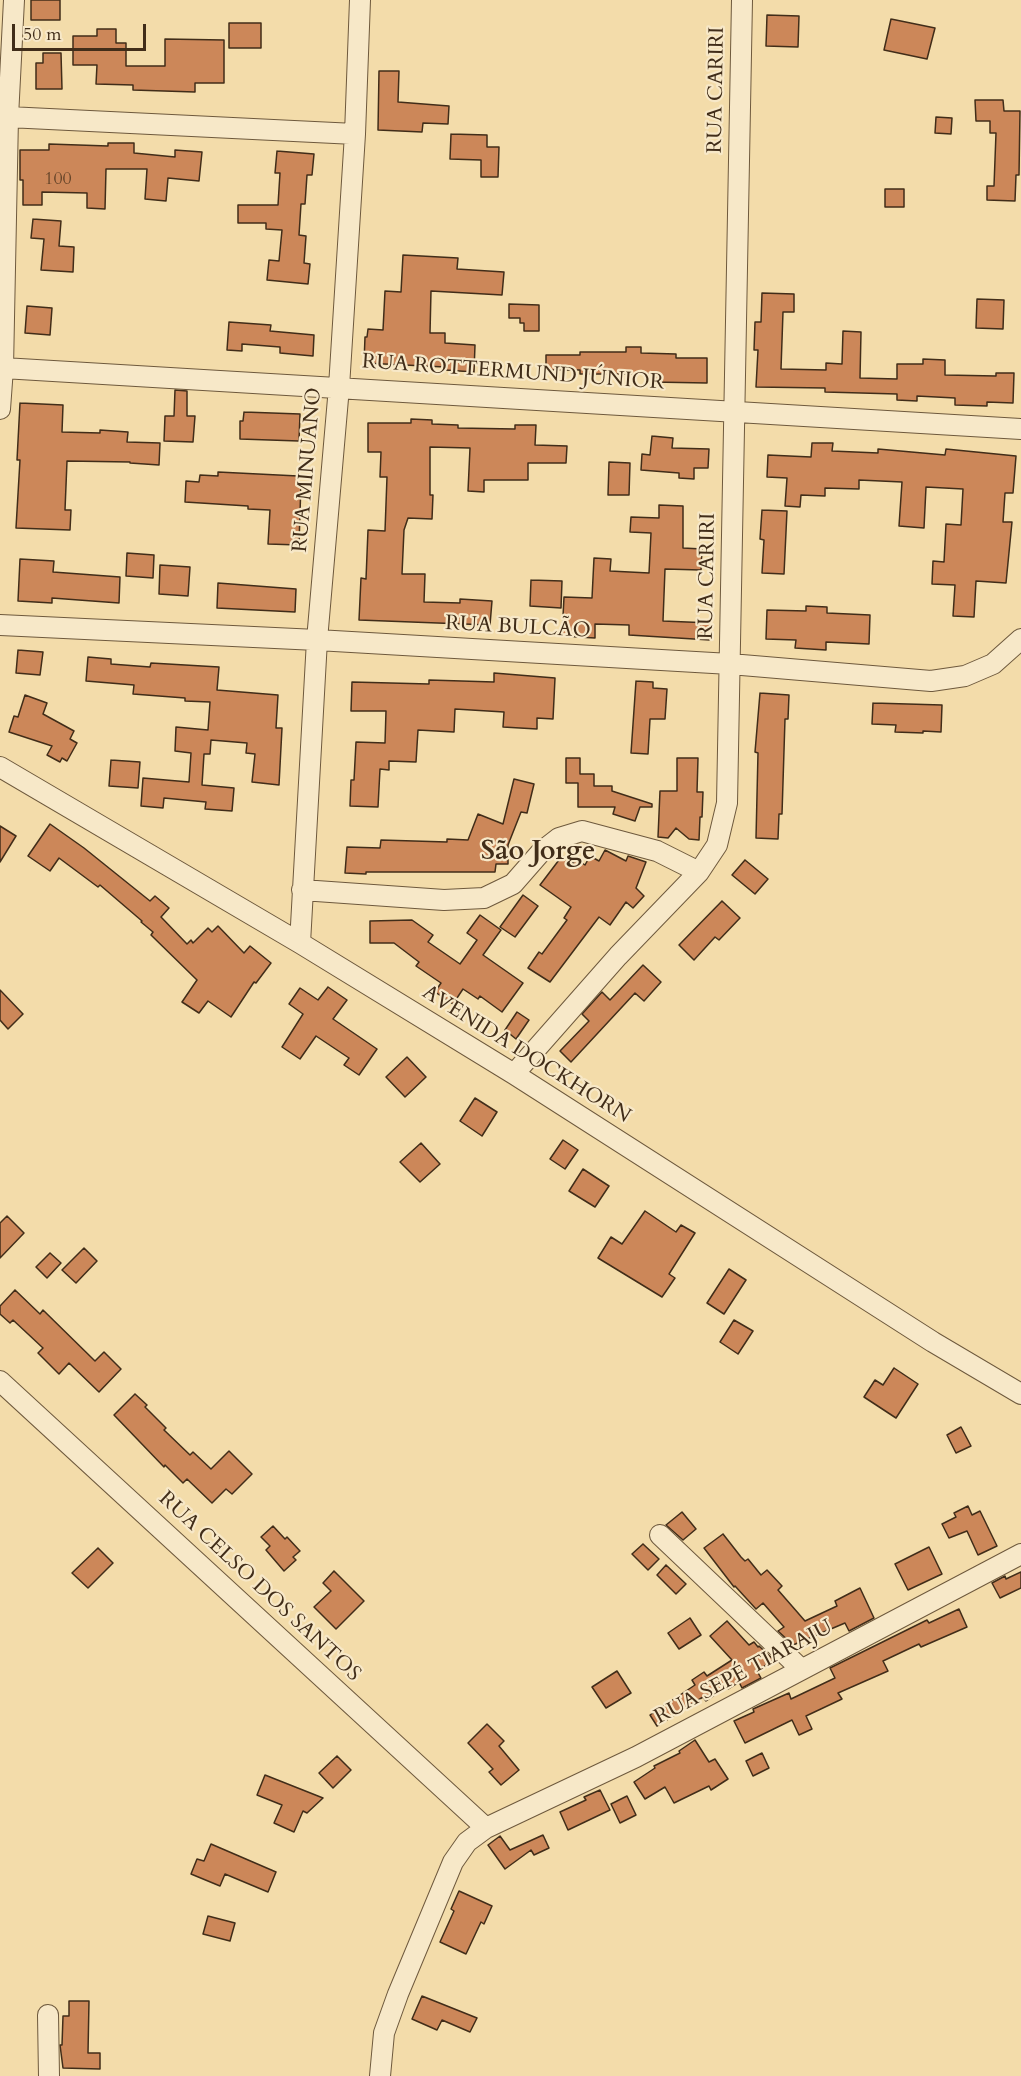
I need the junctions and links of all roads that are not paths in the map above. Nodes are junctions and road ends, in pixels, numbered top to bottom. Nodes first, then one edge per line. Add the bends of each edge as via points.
1 (14, 0) edge
2 (360, 0) edge
3 (742, 0) edge
4 (8, 117) junction
5 (355, 134) junction
6 (3, 368) junction
7 (339, 387) junction
8 (0, 409) edge
9 (734, 411) junction
10 (1021, 429) edge
11 (0, 625) edge
12 (1021, 639) edge
13 (317, 640) junction
14 (730, 664) junction
15 (0, 767) edge
16 (699, 872) junction
17 (302, 890) junction
18 (300, 943) junction
19 (514, 1074) junction
20 (0, 1381) edge
21 (1021, 1394) edge
22 (660, 1535) dead end
23 (1021, 1554) edge
24 (801, 1669) junction
25 (486, 1828) junction
26 (48, 2015) dead end
27 (49, 2076) edge
28 (380, 2076) edge

1 - 4 street
2 - 5 street, RUA MINUANO
3 - 9 street, RUA CARIRI
4 - 5 street
4 - 6 street
5 - 7 street, RUA MINUANO
6 - 7 street, RUA ROTTERMUND JÚNIOR
6 - 8 street
7 - 9 street, RUA ROTTERMUND JÚNIOR
7 - 13 street, RUA MINUANO
9 - 10 street, RUA ROTTERMUND JÚNIOR
9 - 14 street, RUA CARIRI
11 - 13 street, RUA BULCÃO
12 - 14 street, RUA BULCÃO via 993,664 965,676 931,681
13 - 14 street, RUA BULCÃO
13 - 17 street, RUA MINUANO
14 - 16 street, RUA CARIRI via 727,803 717,844
15 - 18 street, AVENIDA DOCKHORN
16 - 17 street via 657,851 582,831 559,838 513,884 484,898 444,900
16 - 19 street, RUA CARIRI via 618,956
17 - 18 street, RUA MINUANO
18 - 19 street, AVENIDA DOCKHORN
19 - 21 street, AVENIDA DOCKHORN
20 - 25 street, RUA CELSO DOS SANTOS
22 - 24 street
23 - 24 street, RUA SEPÉ TIARAJU
24 - 25 street, RUA SEPÉ TIARAJU via 636,1757
25 - 28 street, RUA SEPÉ TIARAJU via 466,1842 453,1862 384,2033
26 - 27 street

